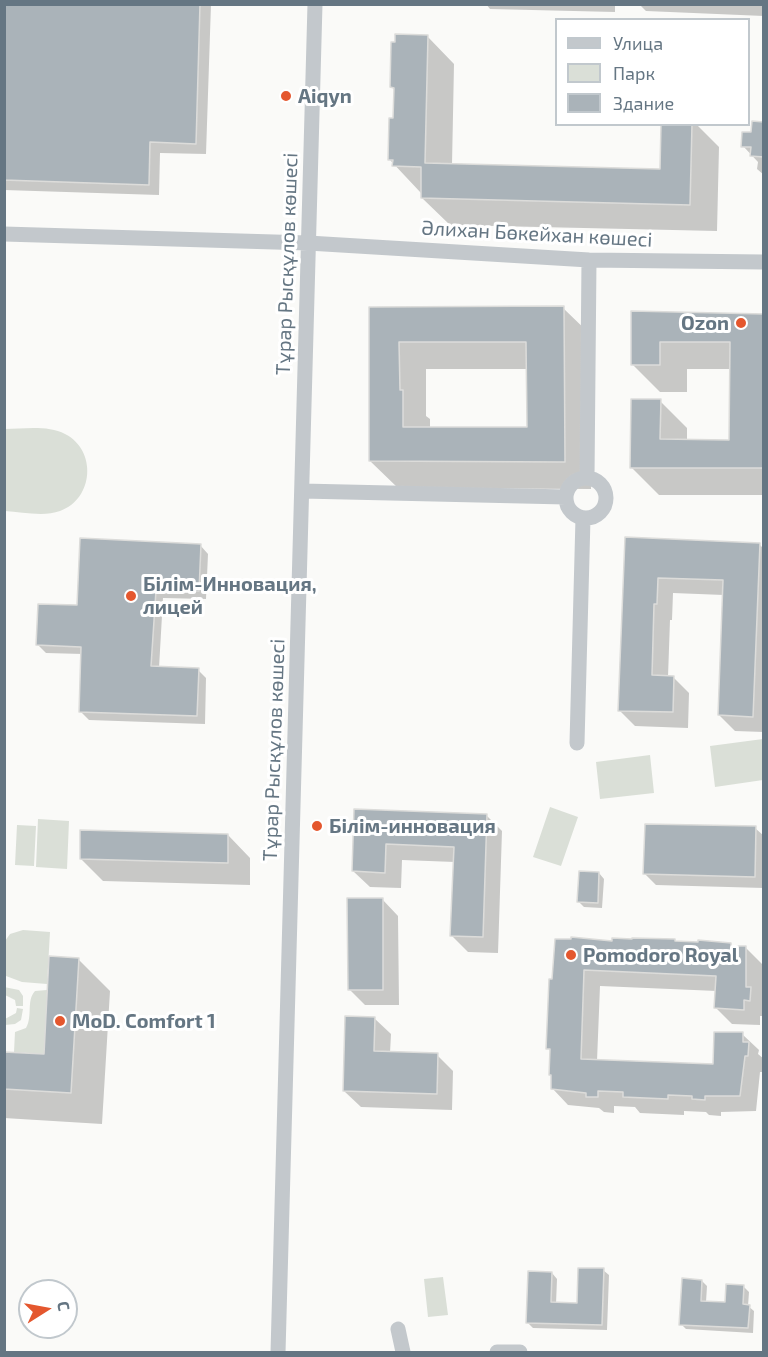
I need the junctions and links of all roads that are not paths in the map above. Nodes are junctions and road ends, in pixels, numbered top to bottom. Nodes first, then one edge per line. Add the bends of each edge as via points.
1 (315, 4) edge
2 (4, 234) edge
3 (308, 243) junction
4 (589, 260) junction
5 (764, 262) edge
6 (587, 478) junction
7 (302, 491) junction
8 (566, 497) junction
9 (583, 518) junction
10 (577, 743) dead end
11 (398, 1329) dead end
12 (278, 1353) edge
13 (404, 1353) edge
14 (497, 1353) edge
15 (520, 1353) edge

1 - 3 street, Тұрар Рысқұлов көшесі
2 - 3 street, Әлихан Бөкейхан көшесі
3 - 4 street, Әлихан Бөкейхан көшесі
3 - 7 street, Тұрар Рысқұлов көшесі
4 - 5 street, Әлихан Бөкейхан көшесі
4 - 6 street
6 - 8 street via 570,485
6 - 9 street via 601,484 606,500 601,512
7 - 8 street
7 - 12 street, Тұрар Рысқұлов көшесі
8 - 9 street via 572,513
9 - 10 street
11 - 13 street
14 - 15 street

